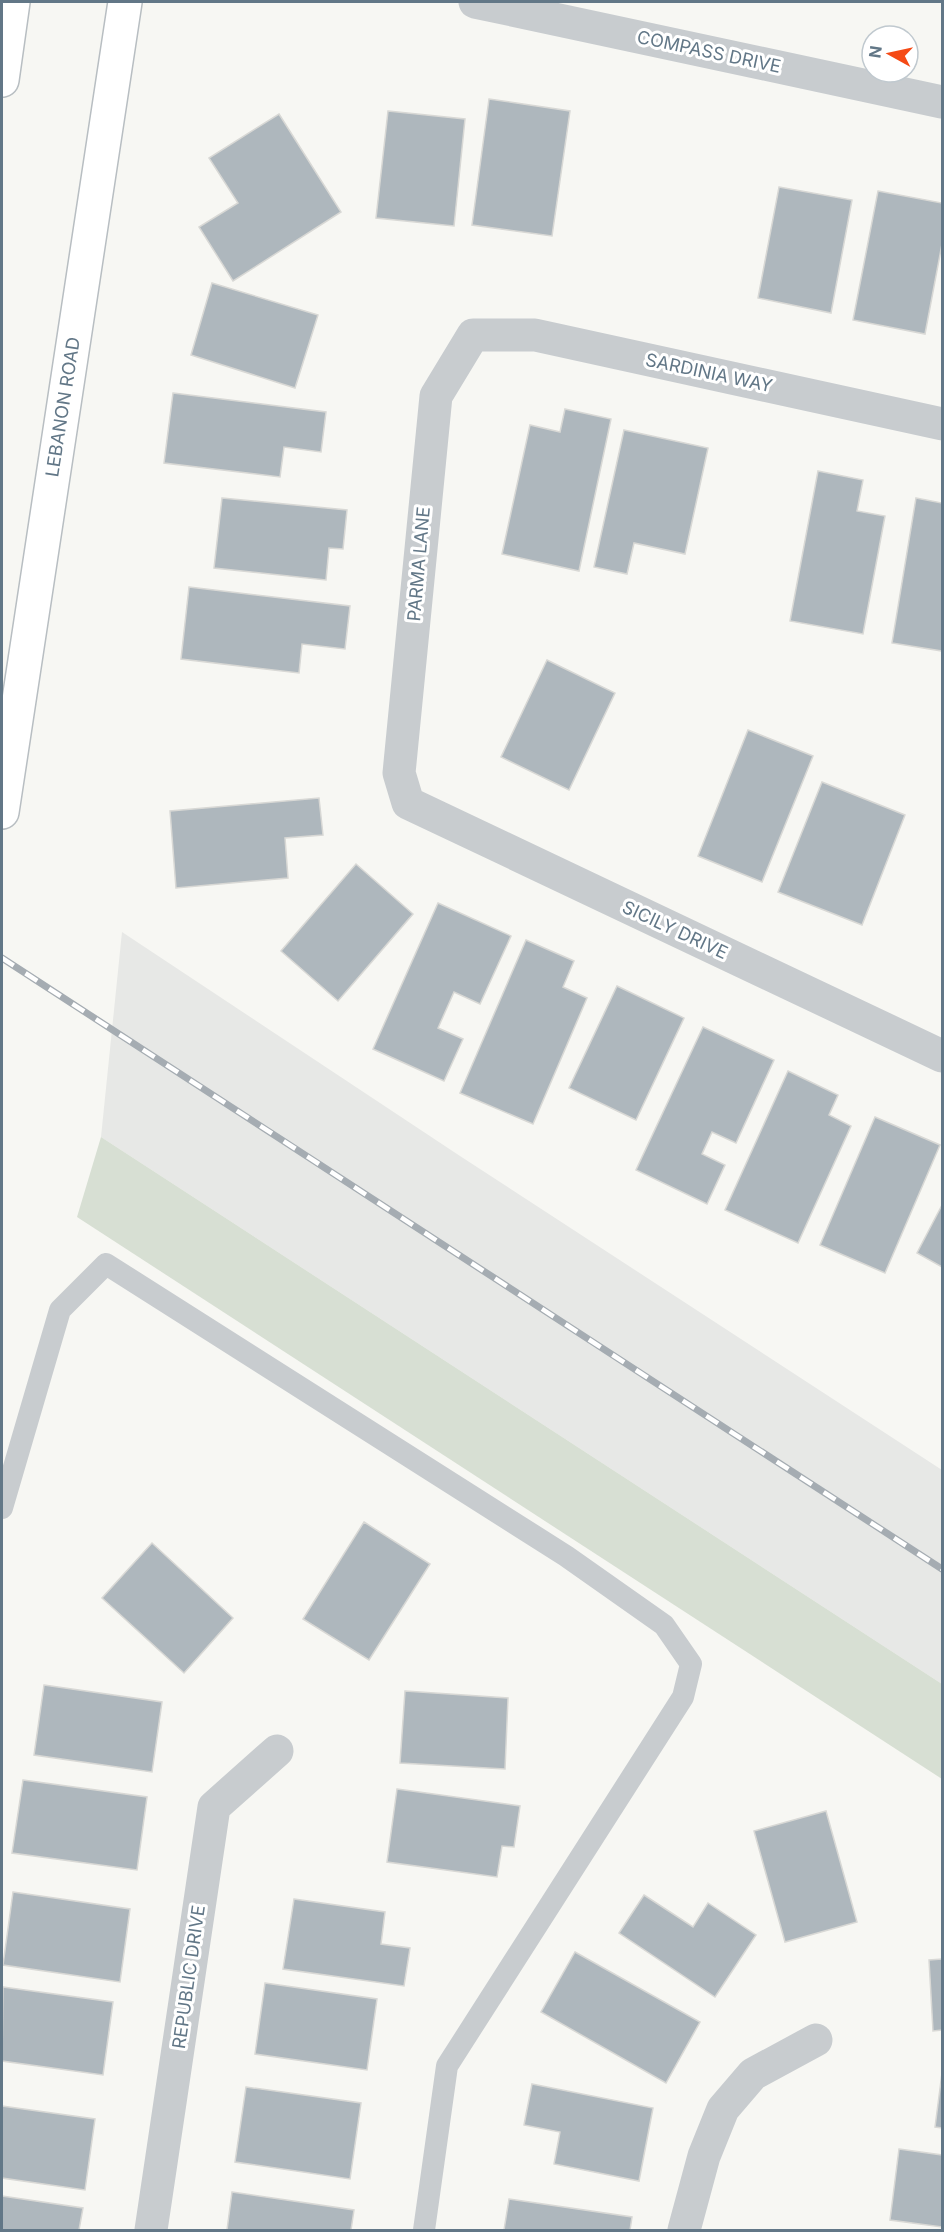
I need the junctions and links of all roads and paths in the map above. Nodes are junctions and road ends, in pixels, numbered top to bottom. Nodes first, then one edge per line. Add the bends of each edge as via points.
1 (13, 2) edge
2 (125, 2) edge
3 (475, 2) edge
4 (2, 80) edge
5 (942, 102) edge
6 (473, 335) joint
7 (942, 424) edge
8 (408, 803) joint
9 (2, 813) edge
10 (942, 1056) edge
11 (2, 1508) edge
12 (277, 1751) dead end
13 (816, 2040) dead end
14 (151, 2230) edge
15 (424, 2230) edge
16 (684, 2230) edge

1 - 4 main road
2 - 9 main road, LEBANON ROAD
3 - 5 street, COMPASS DRIVE
6 - 7 street, SARDINIA WAY via 535,334
6 - 8 street, PARMA LANE via 435,396 399,773
8 - 10 street, SICILY DRIVE
11 - 15 lane via 60,1310 105,1264 566,1556 664,1625 691,1664 683,1696 447,2066
12 - 14 street, REPUBLIC DRIVE via 214,1807
13 - 16 street via 753,2074 723,2109 704,2156

